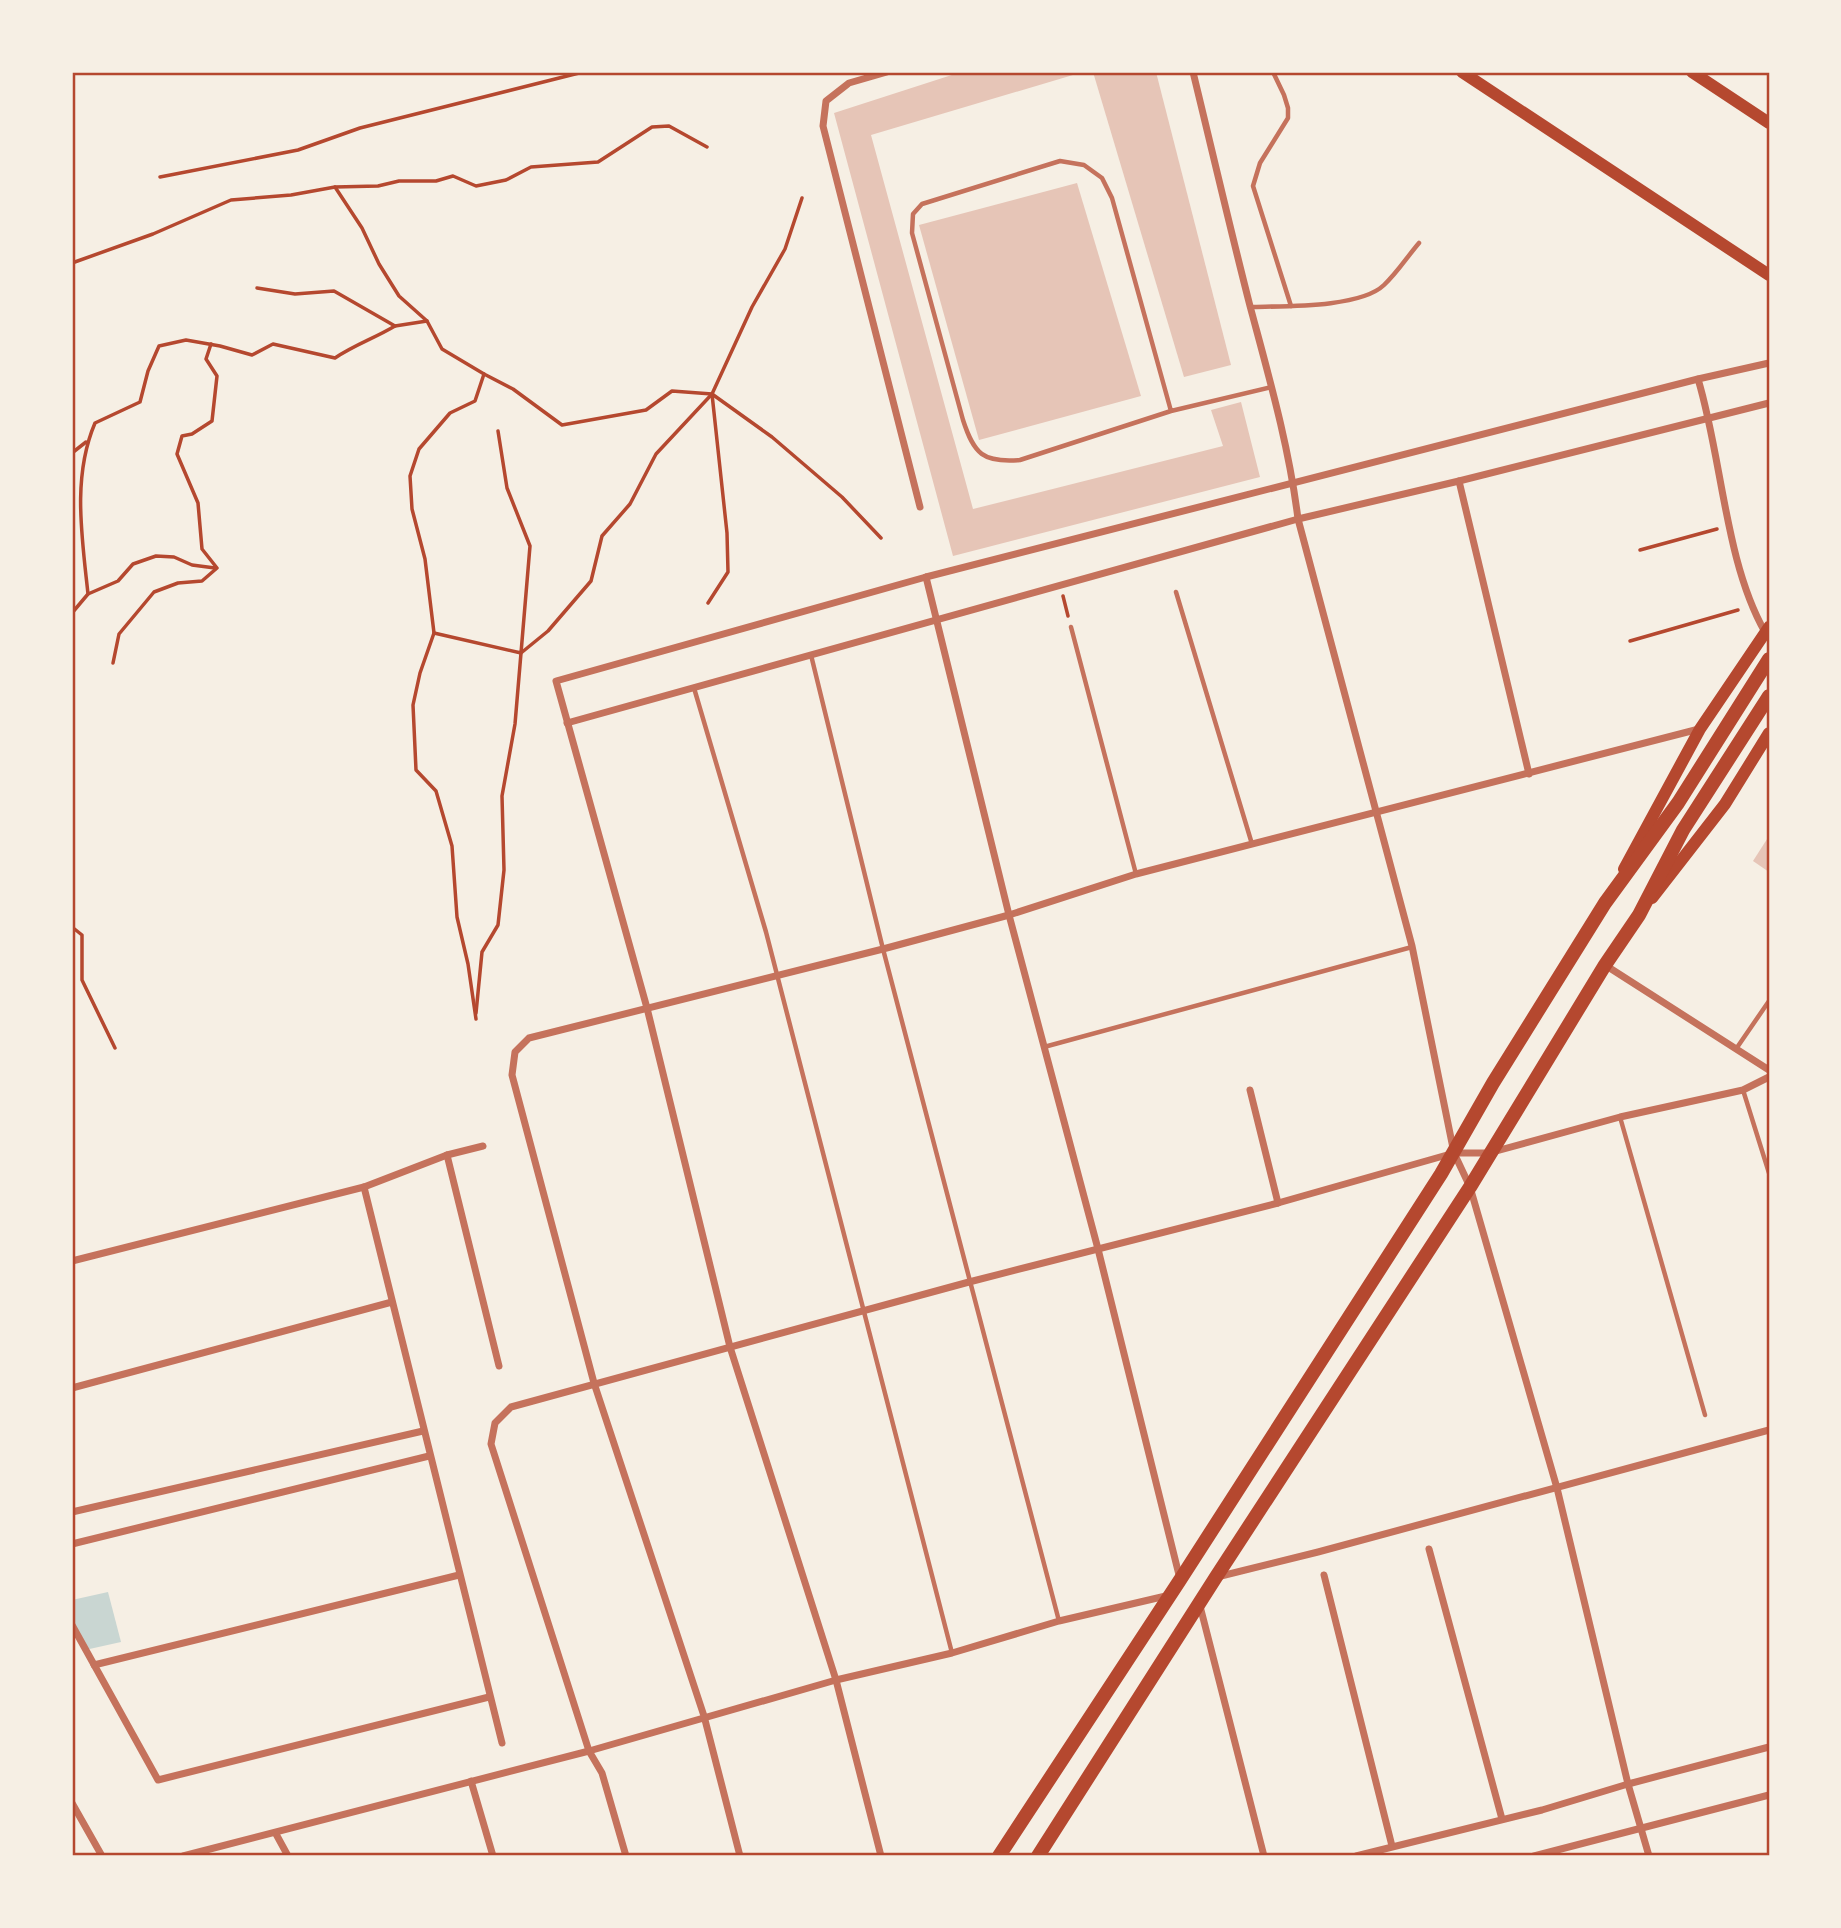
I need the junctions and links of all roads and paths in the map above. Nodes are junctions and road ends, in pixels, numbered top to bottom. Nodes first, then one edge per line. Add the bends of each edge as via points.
1 (583, 72) edge
2 (887, 72) edge
3 (1193, 72) edge
4 (1273, 72) edge
5 (1462, 72) edge
6 (1692, 72) edge
7 (1769, 123) edge
8 (707, 147) dead end
9 (160, 177) dead end
10 (335, 187) junction
11 (802, 198) dead end
12 (1419, 243) dead end
13 (72, 263) edge
14 (1769, 275) edge
15 (257, 288) dead end
16 (1291, 306) junction
17 (1250, 307) junction
18 (427, 321) junction
19 (395, 326) junction
20 (211, 344) junction
21 (1769, 363) edge
22 (484, 374) junction
23 (1698, 379) junction
24 (1273, 386) junction
25 (712, 394) junction
26 (1769, 402) edge
27 (1171, 411) junction
28 (1710, 417) junction
29 (498, 431) dead end
30 (87, 440) junction
31 (72, 453) edge
32 (1459, 481) junction
33 (1294, 483) junction
34 (920, 508) dead end
35 (1298, 519) junction
36 (1730, 525) junction
37 (881, 538) dead end
38 (1640, 550) dead end
39 (217, 568) junction
40 (926, 577) junction
41 (1060, 584) junction
42 (1177, 592) dead end
43 (88, 594) junction
44 (708, 603) dead end
45 (1750, 606) junction
46 (72, 613) edge
47 (937, 620) junction
48 (1071, 627) joint
49 (1767, 630) edge
50 (434, 633) junction
51 (1630, 640) dead end
52 (521, 653) junction
53 (811, 655) junction
54 (1769, 659) edge
55 (113, 663) dead end
56 (694, 688) junction
57 (1769, 696) edge
58 (567, 723) junction
59 (1700, 729) junction
60 (1769, 733) edge
61 (1529, 774) junction
62 (1375, 812) junction
63 (1252, 845) junction
64 (1136, 874) junction
65 (1605, 903) junction
66 (1009, 915) junction
67 (1639, 915) junction
68 (72, 927) edge
69 (1412, 947) junction
70 (883, 948) junction
71 (1605, 965) junction
72 (777, 976) junction
73 (1769, 1001) edge
74 (647, 1009) junction
75 (1044, 1047) junction
76 (115, 1048) dead end
77 (1736, 1050) junction
78 (1769, 1070) edge
79 (1769, 1077) edge
80 (1250, 1090) dead end
81 (1743, 1090) junction
82 (1620, 1117) junction
83 (482, 1146) dead end
84 (1454, 1153) junction
85 (1489, 1153) junction
86 (447, 1155) junction
87 (1769, 1173) edge
88 (1470, 1187) junction
89 (364, 1188) junction
90 (1278, 1203) junction
91 (1098, 1249) junction
92 (72, 1261) edge
93 (969, 1282) junction
94 (392, 1302) junction
95 (863, 1312) junction
96 (730, 1347) junction
97 (499, 1366) dead end
98 (594, 1383) junction
99 (72, 1388) edge
100 (1705, 1415) dead end
101 (1769, 1430) edge
102 (423, 1431) junction
103 (429, 1456) junction
104 (1557, 1488) junction
105 (72, 1512) edge
106 (72, 1544) edge
107 (1429, 1549) dead end
108 (459, 1575) junction
109 (1324, 1575) dead end
110 (1216, 1577) junction
111 (1180, 1580) junction
112 (1170, 1595) junction
113 (1199, 1603) junction
114 (1059, 1622) junction
115 (72, 1625) edge
116 (952, 1653) junction
117 (94, 1665) junction
118 (836, 1680) junction
119 (489, 1697) junction
120 (704, 1716) junction
121 (502, 1743) dead end
122 (1769, 1747) edge
123 (589, 1751) junction
124 (471, 1781) junction
125 (1628, 1784) junction
126 (1769, 1795) edge
127 (72, 1802) edge
128 (1502, 1819) junction
129 (1641, 1827) junction
130 (276, 1834) junction
131 (1392, 1846) junction
132 (102, 1856) edge
133 (183, 1856) edge
134 (288, 1856) edge
135 (493, 1856) edge
136 (626, 1856) edge
137 (740, 1856) edge
138 (881, 1856) edge
139 (999, 1856) edge
140 (1038, 1856) edge
141 (1264, 1856) edge
142 (1356, 1856) edge
143 (1534, 1856) edge
144 (1649, 1856) edge

1 - 9 path via 360,128 298,150
2 - 34 street via 849,83 826,102 823,126
3 - 17 street
4 - 16 lane via 1288,118 1260,163 1253,186
5 - 14 main road
6 - 7 main road
8 - 10 path via 669,126 652,127 598,162 531,167 506,180 476,186 453,176
10 - 13 path via 231,200
10 - 18 path via 399,296
11 - 25 path via 785,249
12 - 16 lane via 1383,287 1369,294 1354,300
15 - 19 path via 295,294 334,291
16 - 17 lane
17 - 24 street
18 - 19 path
18 - 22 path via 442,349
19 - 20 path via 335,358 273,344 251,355
20 - 30 path via 186,340 159,346 140,402 95,423
20 - 39 path via 206,359 217,376 212,421 183,436 177,454 198,503 202,549
21 - 23 street
22 - 25 path via 562,425 646,410 672,391
22 - 50 path via 475,401 450,413 434,431 419,449 410,476
23 - 28 street
23 - 33 street
24 - 27 lane
24 - 33 street
25 - 37 path via 772,437 842,497
25 - 44 path via 728,572
25 - 52 path via 656,454 630,504 602,536 591,581 548,631
26 - 28 street
27 - 27 lane via 1020,460 999,462 982,456 971,444 963,420 912,233 913,214 922,204 1060,161 1083,165 1102,178 1112,198
28 - 32 street
28 - 36 street
29 - 52 path via 508,488 530,546
30 - 31 path
30 - 43 path via 79,509
32 - 35 street
32 - 61 street
33 - 35 street
33 - 40 street
35 - 41 street
35 - 62 street
36 - 38 path
36 - 45 street
39 - 43 path via 156,556 133,564 118,581
39 - 55 path via 202,581 178,583 155,592 119,634
40 - 47 street
40 - 58 street via 556,681
41 - 47 street
41 - 48 path
42 - 63 lane
43 - 46 path
45 - 49 street
45 - 51 path
47 - 53 street
47 - 66 street
48 - 64 lane
49 - 59 main road
50 - 52 path
50 - 52 path via 413,705 416,770 436,791 452,846 457,916 476,1019 482,952 498,925 504,870 502,796
53 - 56 street
53 - 70 lane
54 - 65 main road via 1663,824
56 - 58 street
56 - 72 lane
57 - 67 main road via 1683,830
58 - 74 street
59 - 61 street
59 - 65 main road
60 - 67 main road via 1725,804
61 - 62 street
62 - 63 street
62 - 69 street
63 - 64 street
64 - 66 street
65 - 84 main road
66 - 70 street
66 - 75 street
67 - 71 main road
68 - 76 path via 82,935 82,980
69 - 75 lane
69 - 84 street
70 - 72 street
70 - 93 lane
71 - 77 street
71 - 85 main road
72 - 74 street
72 - 95 lane
73 - 77 lane
74 - 96 street
74 - 98 street via 528,1038 515,1052 512,1075
75 - 91 street
77 - 78 street
79 - 81 street
80 - 90 street
81 - 82 street
81 - 87 lane
82 - 85 street
82 - 100 lane
83 - 86 street
84 - 85 street
84 - 88 street
84 - 90 street
84 - 111 main road
85 - 88 main road
86 - 89 street
86 - 97 street
88 - 104 street
88 - 110 main road
89 - 92 street
89 - 94 street
90 - 91 street
91 - 93 street
91 - 111 street
93 - 95 street
93 - 114 lane
94 - 99 street
94 - 102 street
95 - 96 street
95 - 116 lane
96 - 98 street
96 - 118 street
98 - 120 street
98 - 123 street via 510,1407 495,1423 491,1444
101 - 104 street
102 - 103 street
102 - 105 street
103 - 106 street
103 - 108 street
104 - 110 street
104 - 125 street
107 - 128 street
108 - 117 street
108 - 119 street
109 - 131 street
110 - 113 main road
111 - 112 main road
112 - 114 street
112 - 139 main road
113 - 140 main road
113 - 141 street
114 - 116 street
115 - 117 street
116 - 118 street
117 - 119 street via 158,1780
118 - 120 street
118 - 138 street
119 - 121 street
120 - 123 street
120 - 137 street
122 - 125 street
123 - 124 street
123 - 136 street via 602,1773
124 - 130 street
124 - 135 street
125 - 128 street
125 - 129 street
126 - 129 street
127 - 132 street
128 - 131 street
129 - 143 street
129 - 144 street
130 - 133 street
130 - 134 street
131 - 142 street

